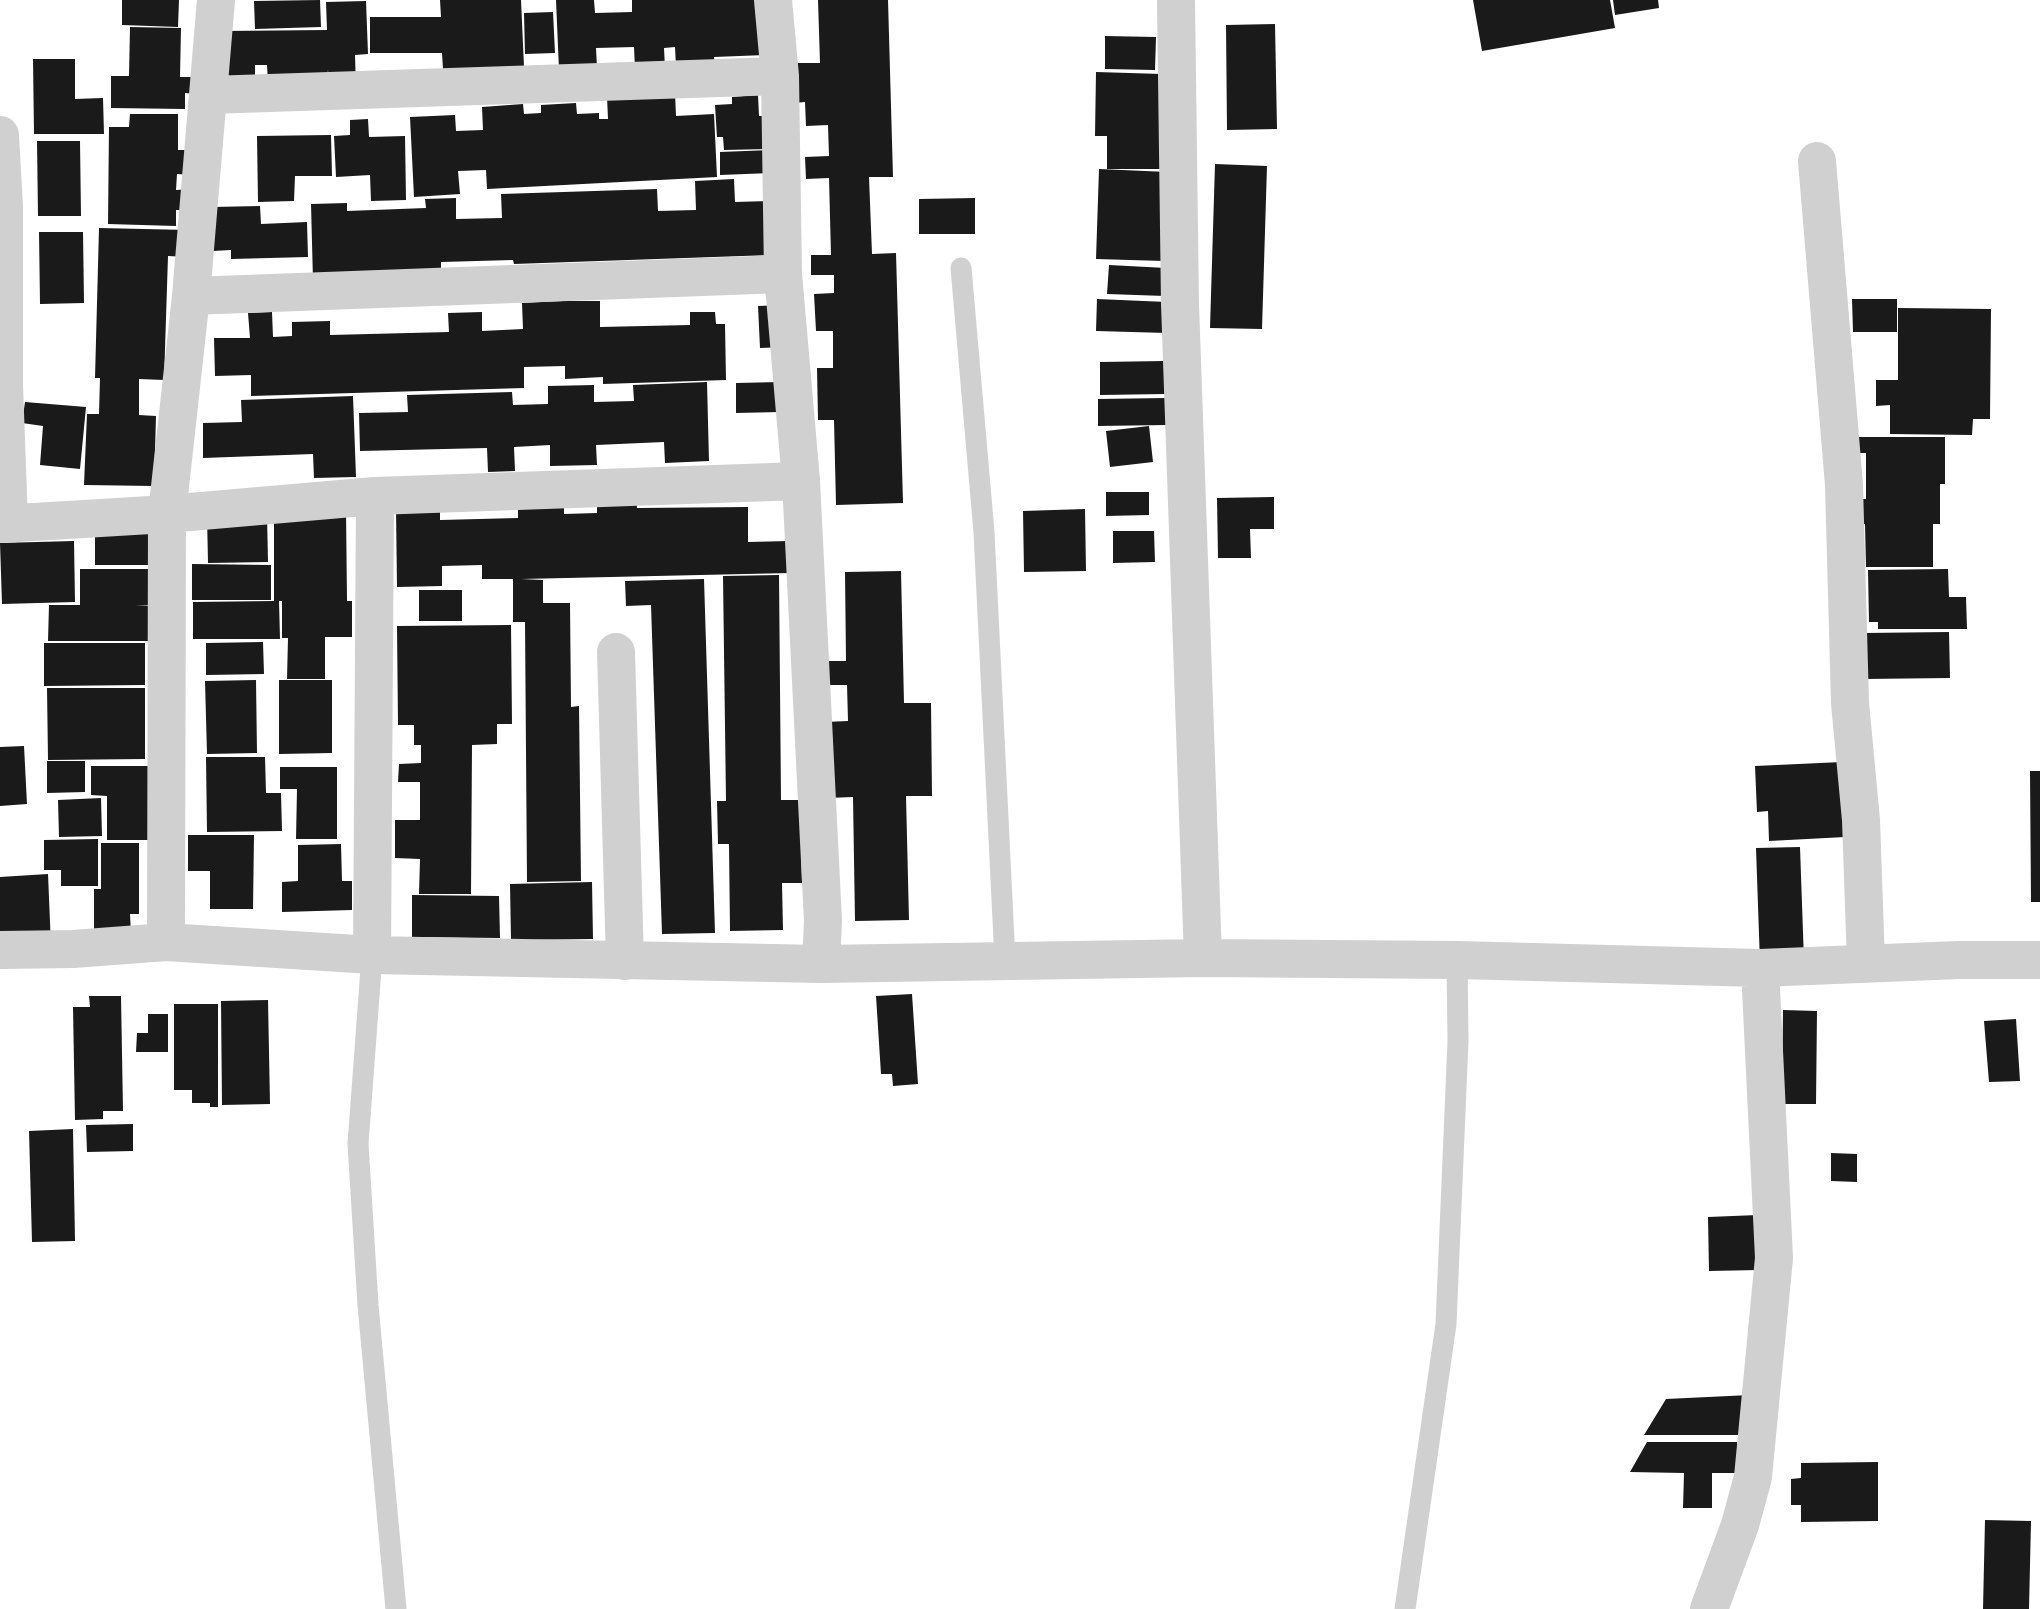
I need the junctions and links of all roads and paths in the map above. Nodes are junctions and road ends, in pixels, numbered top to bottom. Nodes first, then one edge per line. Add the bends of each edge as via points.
1 (216, 0) edge
2 (773, 0) edge
3 (1176, 0) edge
4 (780, 76) junction
5 (209, 95) junction
6 (0, 135) edge
7 (1817, 161) dead end
8 (2, 207) edge
9 (961, 268) dead end
10 (783, 274) junction
11 (191, 296) junction
12 (801, 481) junction
13 (375, 496) junction
14 (167, 514) junction
15 (4, 523) edge
16 (616, 652) dead end
17 (166, 942) junction
18 (0, 950) edge
19 (372, 955) junction
20 (1203, 958) junction
21 (1457, 960) junction
22 (2040, 960) edge
23 (625, 961) junction
24 (1006, 961) junction
25 (1866, 963) junction
26 (821, 964) junction
27 (1760, 968) junction
28 (396, 1609) edge
29 (1405, 1609) edge
30 (1709, 1609) edge

1 - 5 street
2 - 4 street
3 - 20 street via 1180,304
4 - 5 street
4 - 10 street
5 - 11 street
6 - 8 street
7 - 25 street via 1844,485 1850,692
8 - 15 street
9 - 24 lane via 984,532
10 - 11 street
10 - 12 street
11 - 14 street
12 - 13 street
12 - 26 street via 823,921
13 - 14 street
13 - 19 street
14 - 15 street
14 - 17 street
16 - 23 street
17 - 18 street
17 - 19 street
19 - 23 street
19 - 28 lane via 358,1144
20 - 21 street
20 - 24 street
21 - 27 street
21 - 29 lane via 1458,1053 1446,1324
22 - 25 street
23 - 26 street
24 - 26 street
25 - 27 street
27 - 30 street via 1774,1258 1754,1477

